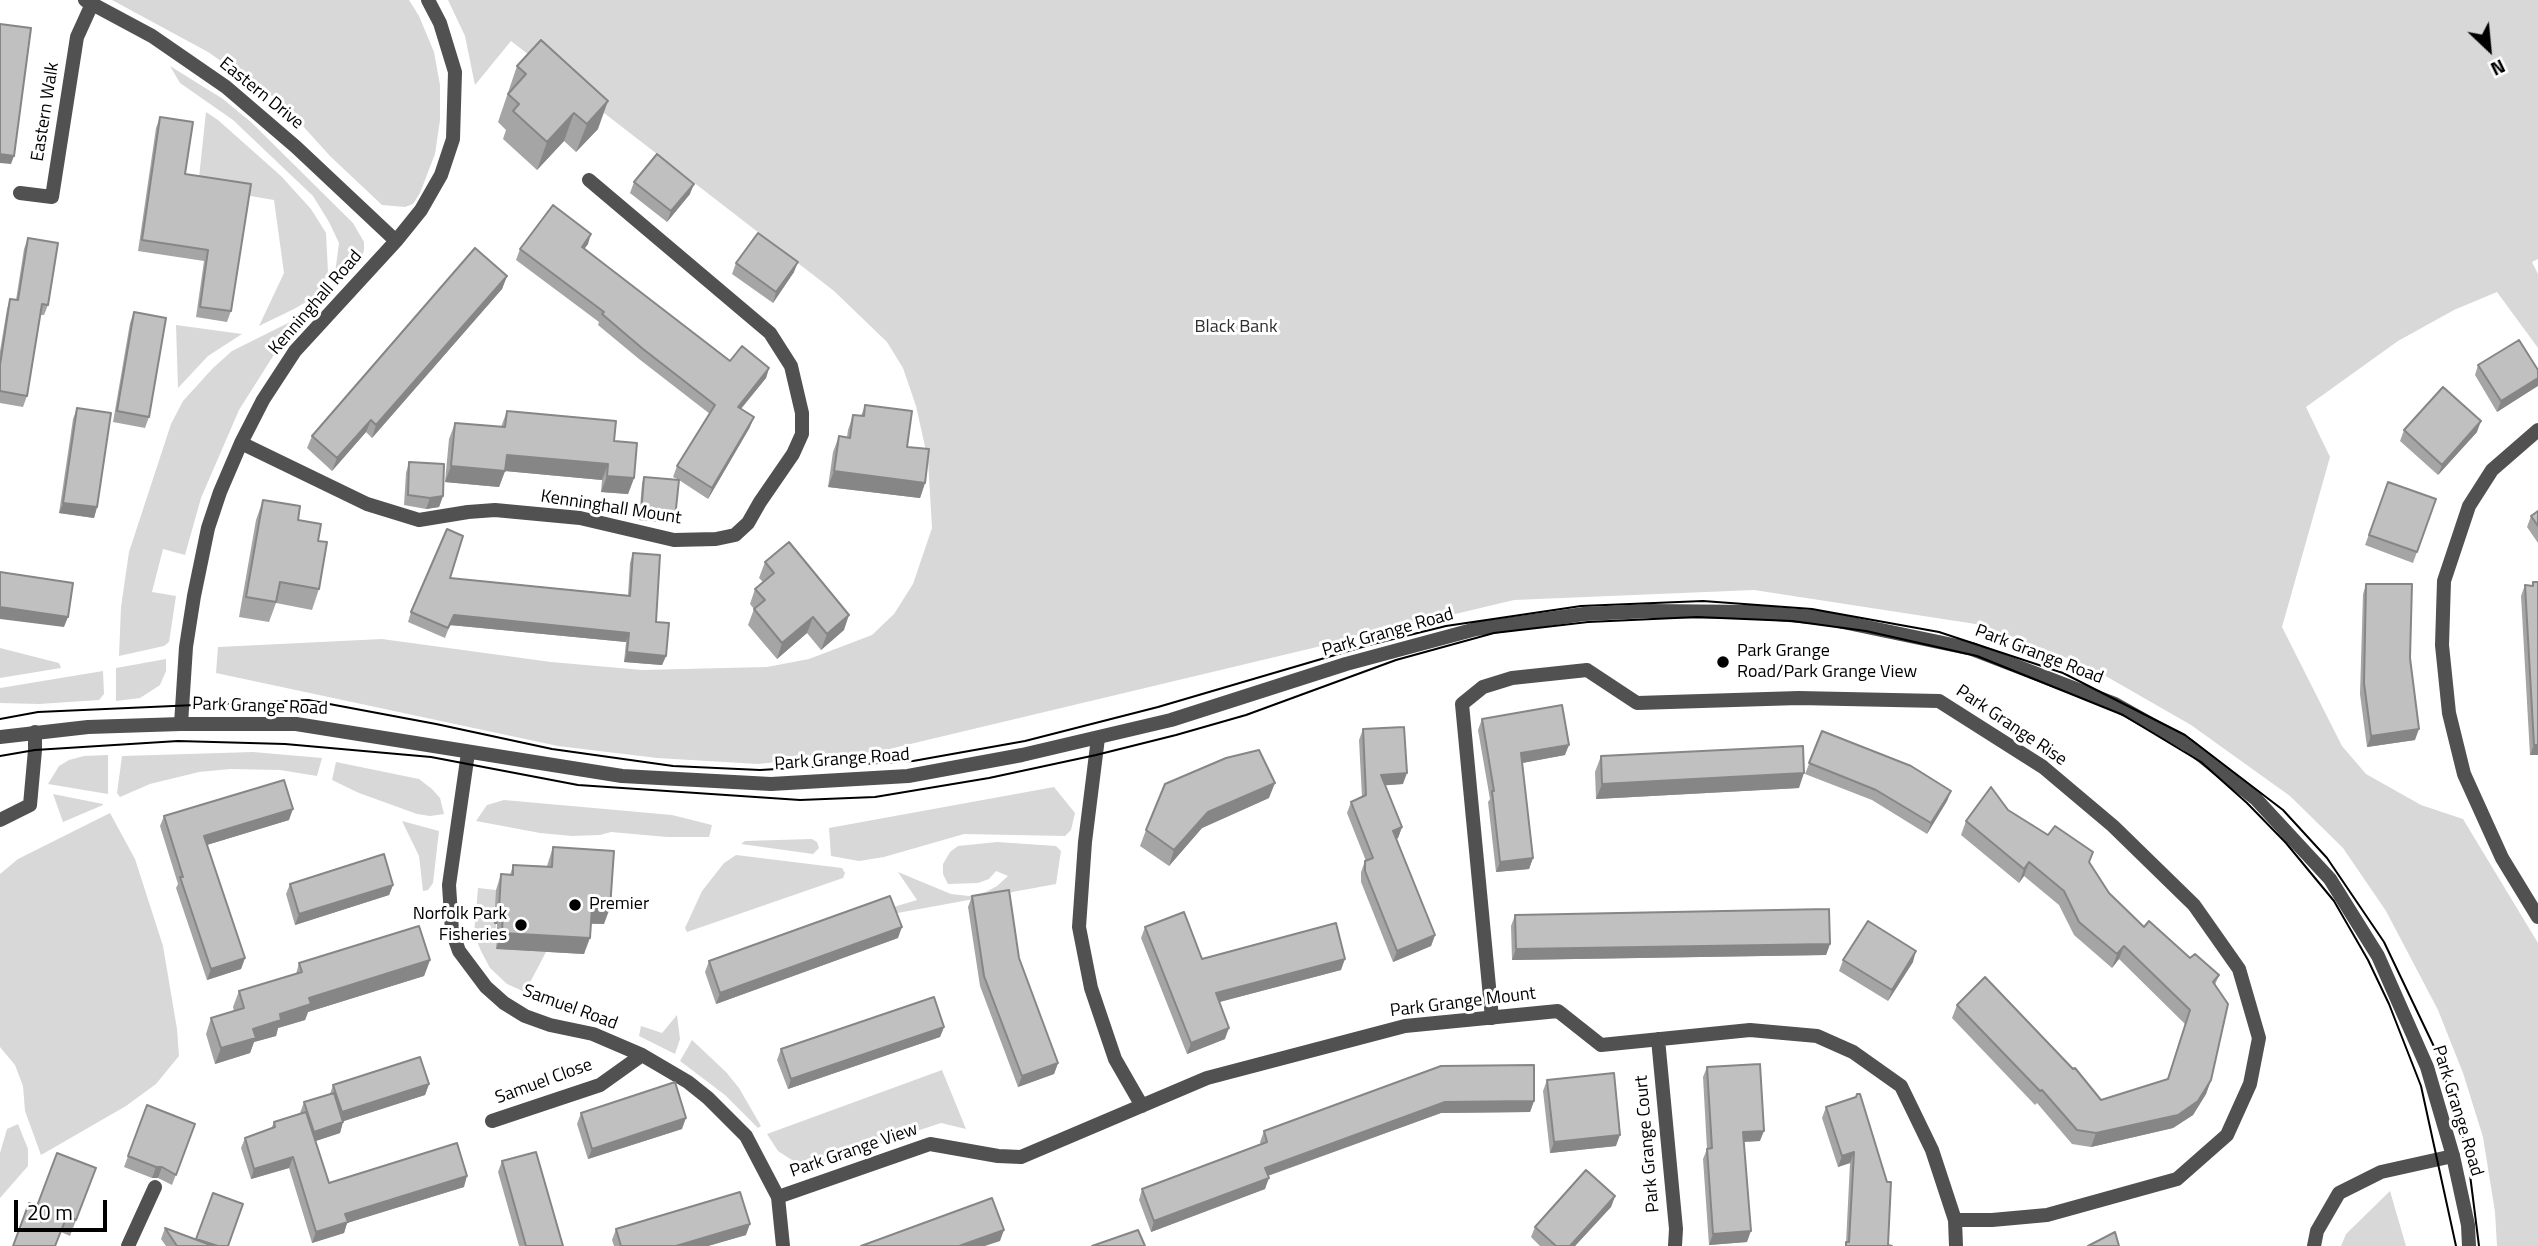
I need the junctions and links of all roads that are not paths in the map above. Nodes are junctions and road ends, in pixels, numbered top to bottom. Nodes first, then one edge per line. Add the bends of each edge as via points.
1 (428, 0) edge
2 (89, 2) edge
3 (589, 180) dead end
4 (20, 194) dead end
5 (396, 241) junction
6 (2538, 430) edge
7 (241, 443) junction
8 (181, 724) junction
9 (35, 732) junction
10 (0, 737) edge
11 (1098, 738) junction
12 (468, 753) junction
13 (0, 820) edge
14 (2538, 917) edge
15 (1492, 1018) junction
16 (1658, 1039) junction
17 (642, 1055) junction
18 (1142, 1106) junction
19 (492, 1121) dead end
20 (2453, 1156) junction
21 (155, 1187) dead end
22 (778, 1197) junction
23 (1955, 1220) junction
24 (128, 1246) edge
25 (783, 1246) edge
26 (1675, 1246) edge
27 (1956, 1246) edge
28 (2314, 1246) edge
29 (2469, 1246) edge

1 - 5 street, Kenninghall Road via 447,40 455,72 453,139 439,179
2 - 4 street, Eastern Walk via 77,37 52,197
2 - 5 street, Eastern Drive via 152,36 226,87
3 - 7 street, Kenninghall Mount via 770,333 792,366 802,434 748,523 735,535 674,540 580,518 495,510 419,520 367,505
5 - 7 street, Kenninghall Road via 295,351
6 - 14 street via 2492,470 2469,506 2444,581 2442,645 2449,713 2464,774 2502,858
7 - 8 street, Kenninghall Road via 208,528 186,647
8 - 9 street, Park Grange Road
8 - 12 street, Park Grange Road via 296,724
9 - 10 street, Park Grange Road
9 - 13 street via 30,805
11 - 12 street, Park Grange Road via 908,776 771,784 622,776
11 - 18 street via 1079,927 1091,988 1115,1059
11 - 20 street, Park Grange Road via 1476,629 1584,614 1753,612 1824,618 1972,649 2115,704 2188,746 2256,799 2330,879 2378,956 2427,1067
12 - 17 street, Samuel Road via 449,885 452,931 459,951 486,987 525,1016 593,1034
15 - 16 street, Park Grange Mount via 1558,1011 1601,1045
15 - 18 street, Park Grange Mount via 1405,1026 1207,1078
15 - 23 street, Park Grange Rise via 1462,704 1483,687 1512,678 1587,670 1637,703 1799,698 1938,701 2043,767 2113,826 2194,905 2239,969 2259,1038 2250,1084 2227,1135 2177,1179 2047,1215
16 - 23 street, Park Grange Mount via 1750,1030 1817,1036 1853,1052 1901,1086 1932,1150
16 - 26 street, Park Grange Court
17 - 19 street, Samuel Close via 600,1085
17 - 22 street, Samuel Road via 688,1082 726,1115 746,1136
18 - 22 street, Park Grange View via 1021,1157 930,1144
20 - 28 street via 2381,1172 2339,1193
20 - 29 street, Park Grange Road
21 - 24 street
22 - 25 street, Samuel Road
23 - 27 street, Park Grange Mount

